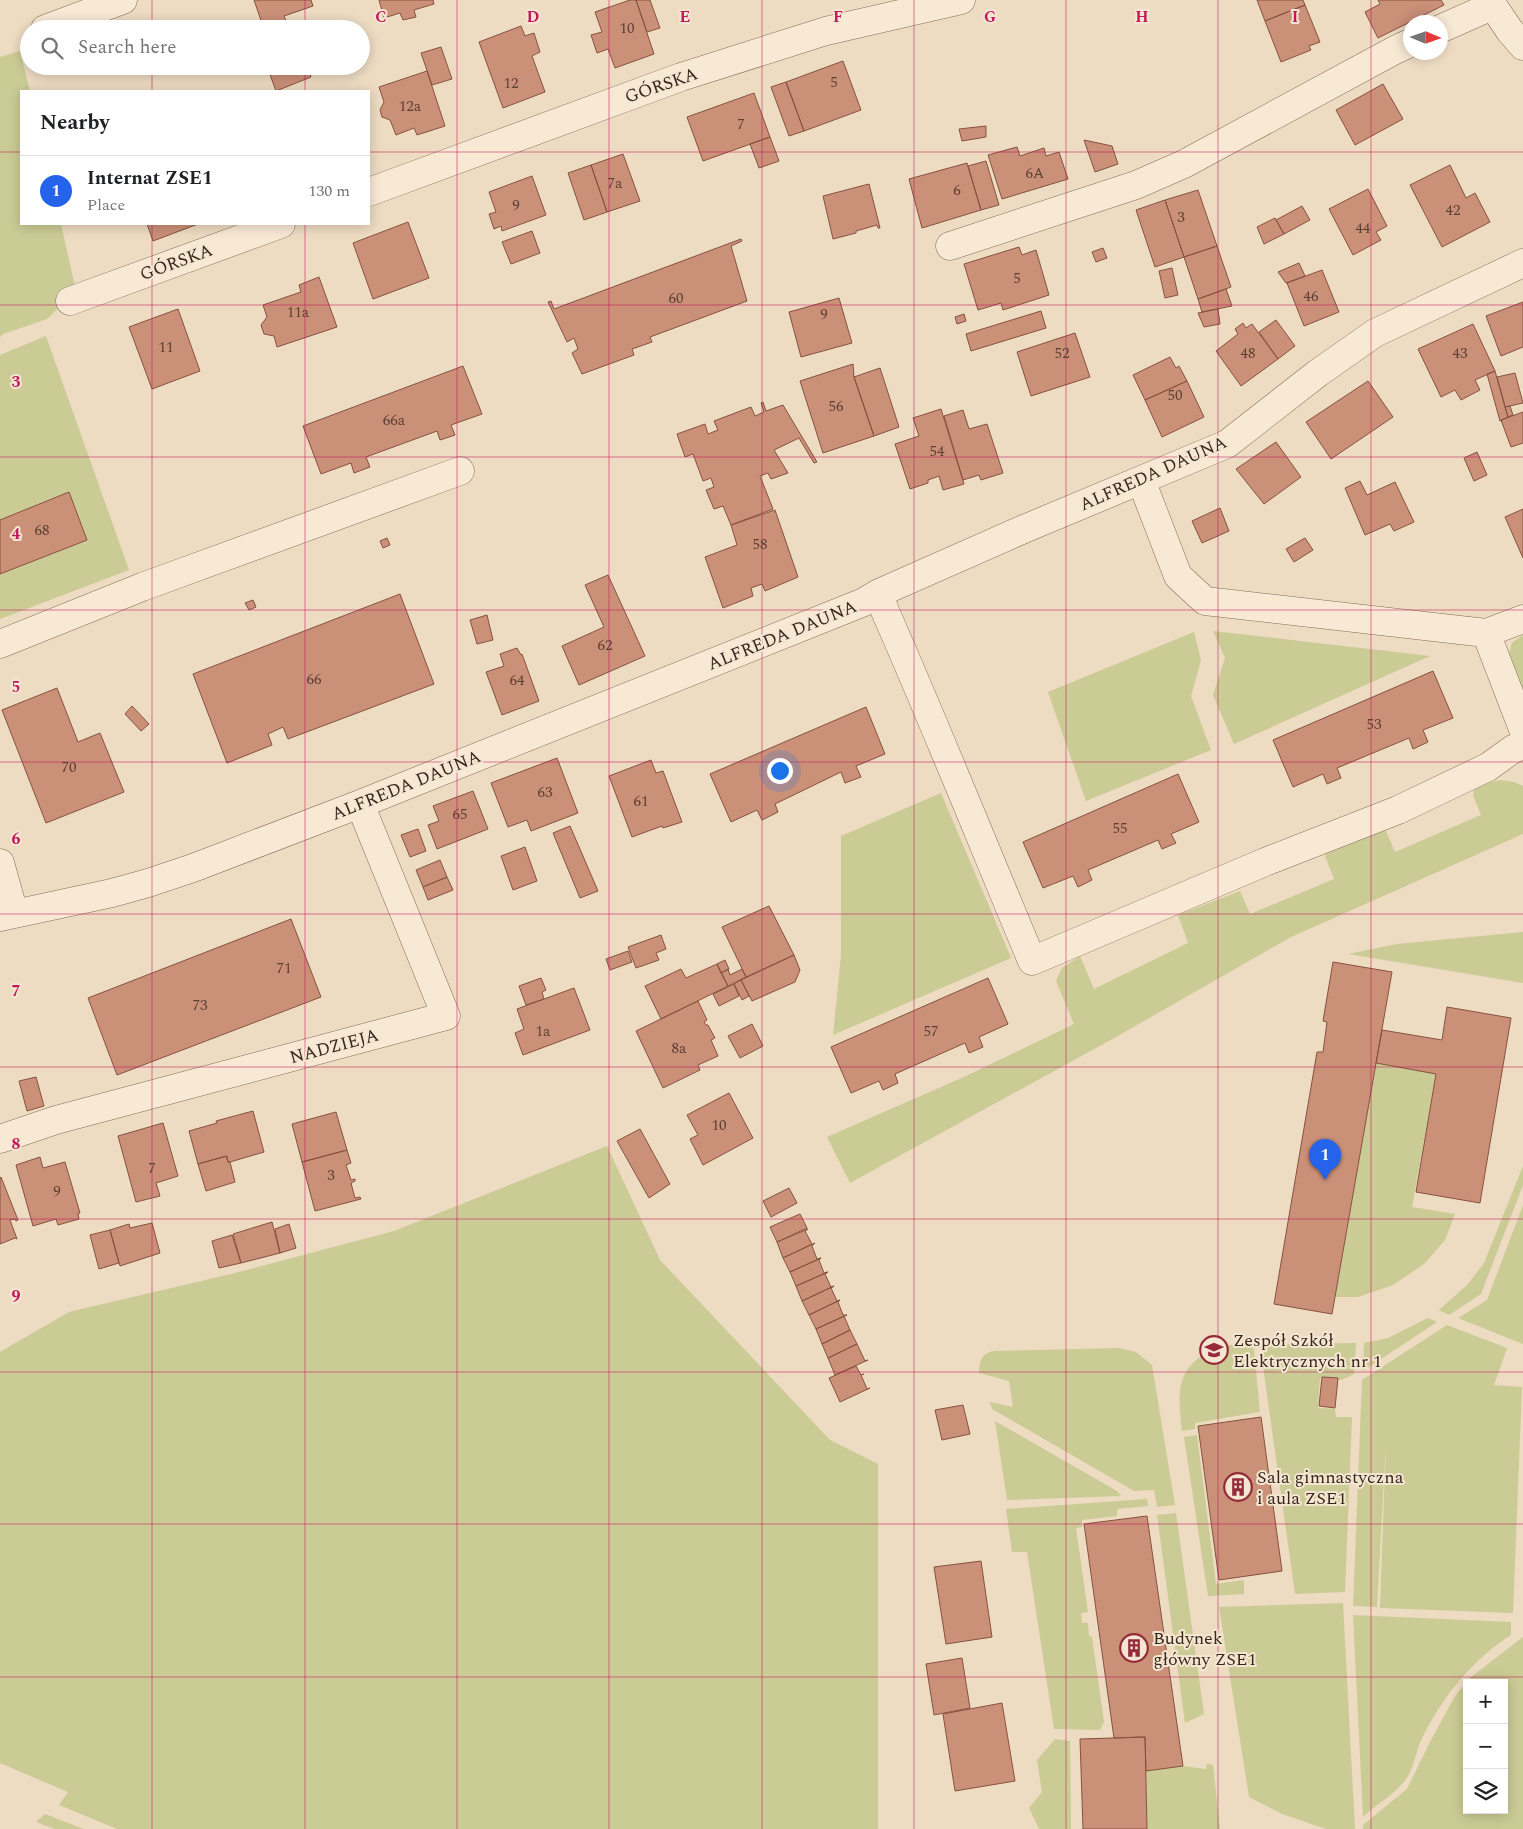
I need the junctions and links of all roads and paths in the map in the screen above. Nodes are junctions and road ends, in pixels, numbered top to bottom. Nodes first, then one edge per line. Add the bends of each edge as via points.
1 (123, 0) edge
2 (961, 0) edge
3 (1491, 3) edge
4 (69, 20) edge
5 (1448, 26) edge
6 (1403, 46) edge
7 (1523, 46) edge
8 (370, 192) edge
9 (278, 225) edge
10 (950, 246) dead end
11 (1523, 263) edge
12 (70, 301) dead end
13 (460, 471) dead end
14 (1141, 480) junction
15 (879, 593) junction
16 (1523, 619) edge
17 (1486, 632) junction
18 (0, 644) edge
19 (1523, 729) edge
20 (1523, 745) edge
21 (360, 804) junction
22 (0, 863) edge
23 (7, 915) edge
24 (0, 1139) edge

1 - 4 street
2 - 8 street, GÓRSKA via 826,31 699,71
3 - 5 street
3 - 7 street
6 - 10 street via 1184,164 1136,185
9 - 12 street, GÓRSKA
11 - 14 street, ALFREDA DAUNA via 1375,333 1226,444
13 - 18 street via 142,587
14 - 15 street, ALFREDA DAUNA
14 - 17 street via 1178,576 1205,601
15 - 20 street via 1032,961 1265,862 1398,810 1488,767
15 - 21 street, ALFREDA DAUNA via 864,602
16 - 17 street
17 - 19 street
21 - 23 street, ALFREDA DAUNA via 148,883
21 - 24 street, NADZIEJA via 446,1016 56,1120
22 - 23 street

